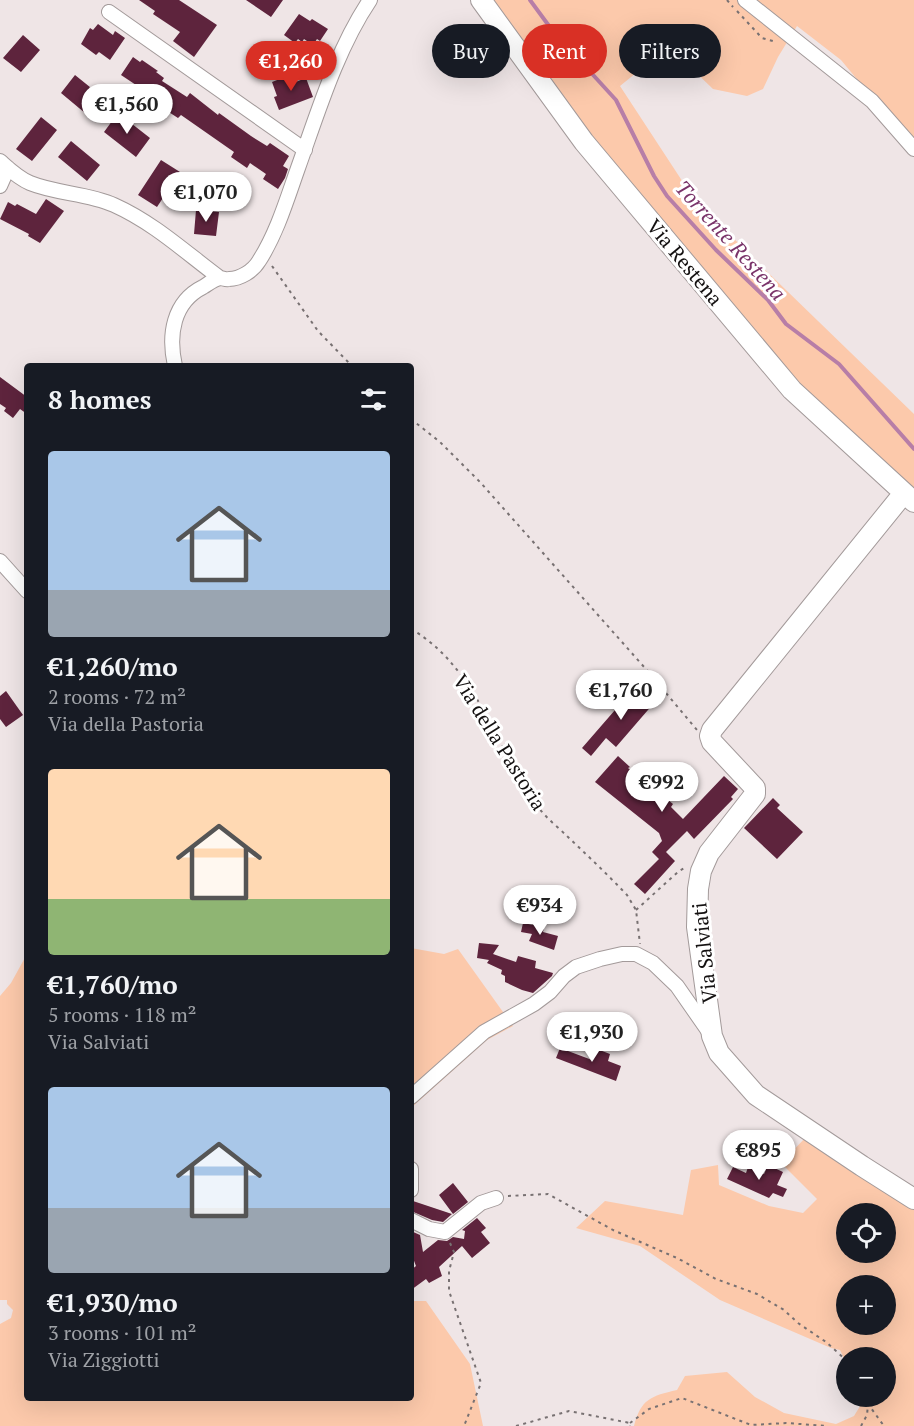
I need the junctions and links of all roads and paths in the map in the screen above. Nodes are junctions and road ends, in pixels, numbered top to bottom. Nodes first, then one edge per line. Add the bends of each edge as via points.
1 (370, 0) edge
2 (481, 0) edge
3 (745, 0) edge
4 (109, 12) dead end
5 (914, 149) edge
6 (305, 150) junction
7 (4, 165) edge
8 (0, 186) edge
9 (263, 254) junction
10 (220, 278) junction
11 (175, 363) edge
12 (349, 363) edge
13 (414, 421) edge
14 (909, 498) edge
15 (0, 561) edge
16 (24, 588) edge
17 (414, 631) edge
18 (712, 730) junction
19 (689, 865) dead end
20 (636, 910) junction
21 (636, 954) junction
22 (712, 1036) junction
23 (414, 1094) edge
24 (496, 1198) joint
25 (914, 1199) edge
26 (414, 1222) edge
27 (446, 1232) junction
28 (836, 1351) edge
29 (868, 1407) edge
30 (870, 1407) edge
31 (630, 1425) edge
32 (464, 1426) edge
33 (516, 1426) edge
34 (828, 1426) edge
35 (861, 1426) edge
36 (884, 1426) edge

1 - 6 street via 354,24
2 - 14 street, Via Restena via 584,142 792,390
3 - 5 street via 872,101
4 - 6 street
6 - 9 street
7 - 8 street
7 - 10 street via 27,182 112,204 135,215
9 - 10 street via 243,275 228,280
9 - 12 path via 318,331
10 - 11 street via 194,291 180,307 172,335
13 - 18 path via 480,482 697,730
14 - 18 street
15 - 16 street
17 - 20 path, Via della Pastoria via 438,647 472,692 541,811 627,895
18 - 22 street, Via Salviati via 712,742 754,788 747,806 709,853 698,889 697,927
19 - 20 path
20 - 21 path via 640,944
21 - 22 street via 653,963 677,986
21 - 23 street via 611,956 576,967 534,1004 484,1032
22 - 25 street, Via Salviati via 719,1053 756,1095
24 - 27 street via 481,1203
24 - 28 path via 548,1194 613,1230 756,1294 784,1310
26 - 27 street
27 - 32 path via 454,1252 449,1292 481,1383
29 - 35 path
30 - 36 path
31 - 33 path via 569,1411
31 - 34 path via 649,1409 682,1398 751,1425 786,1422

